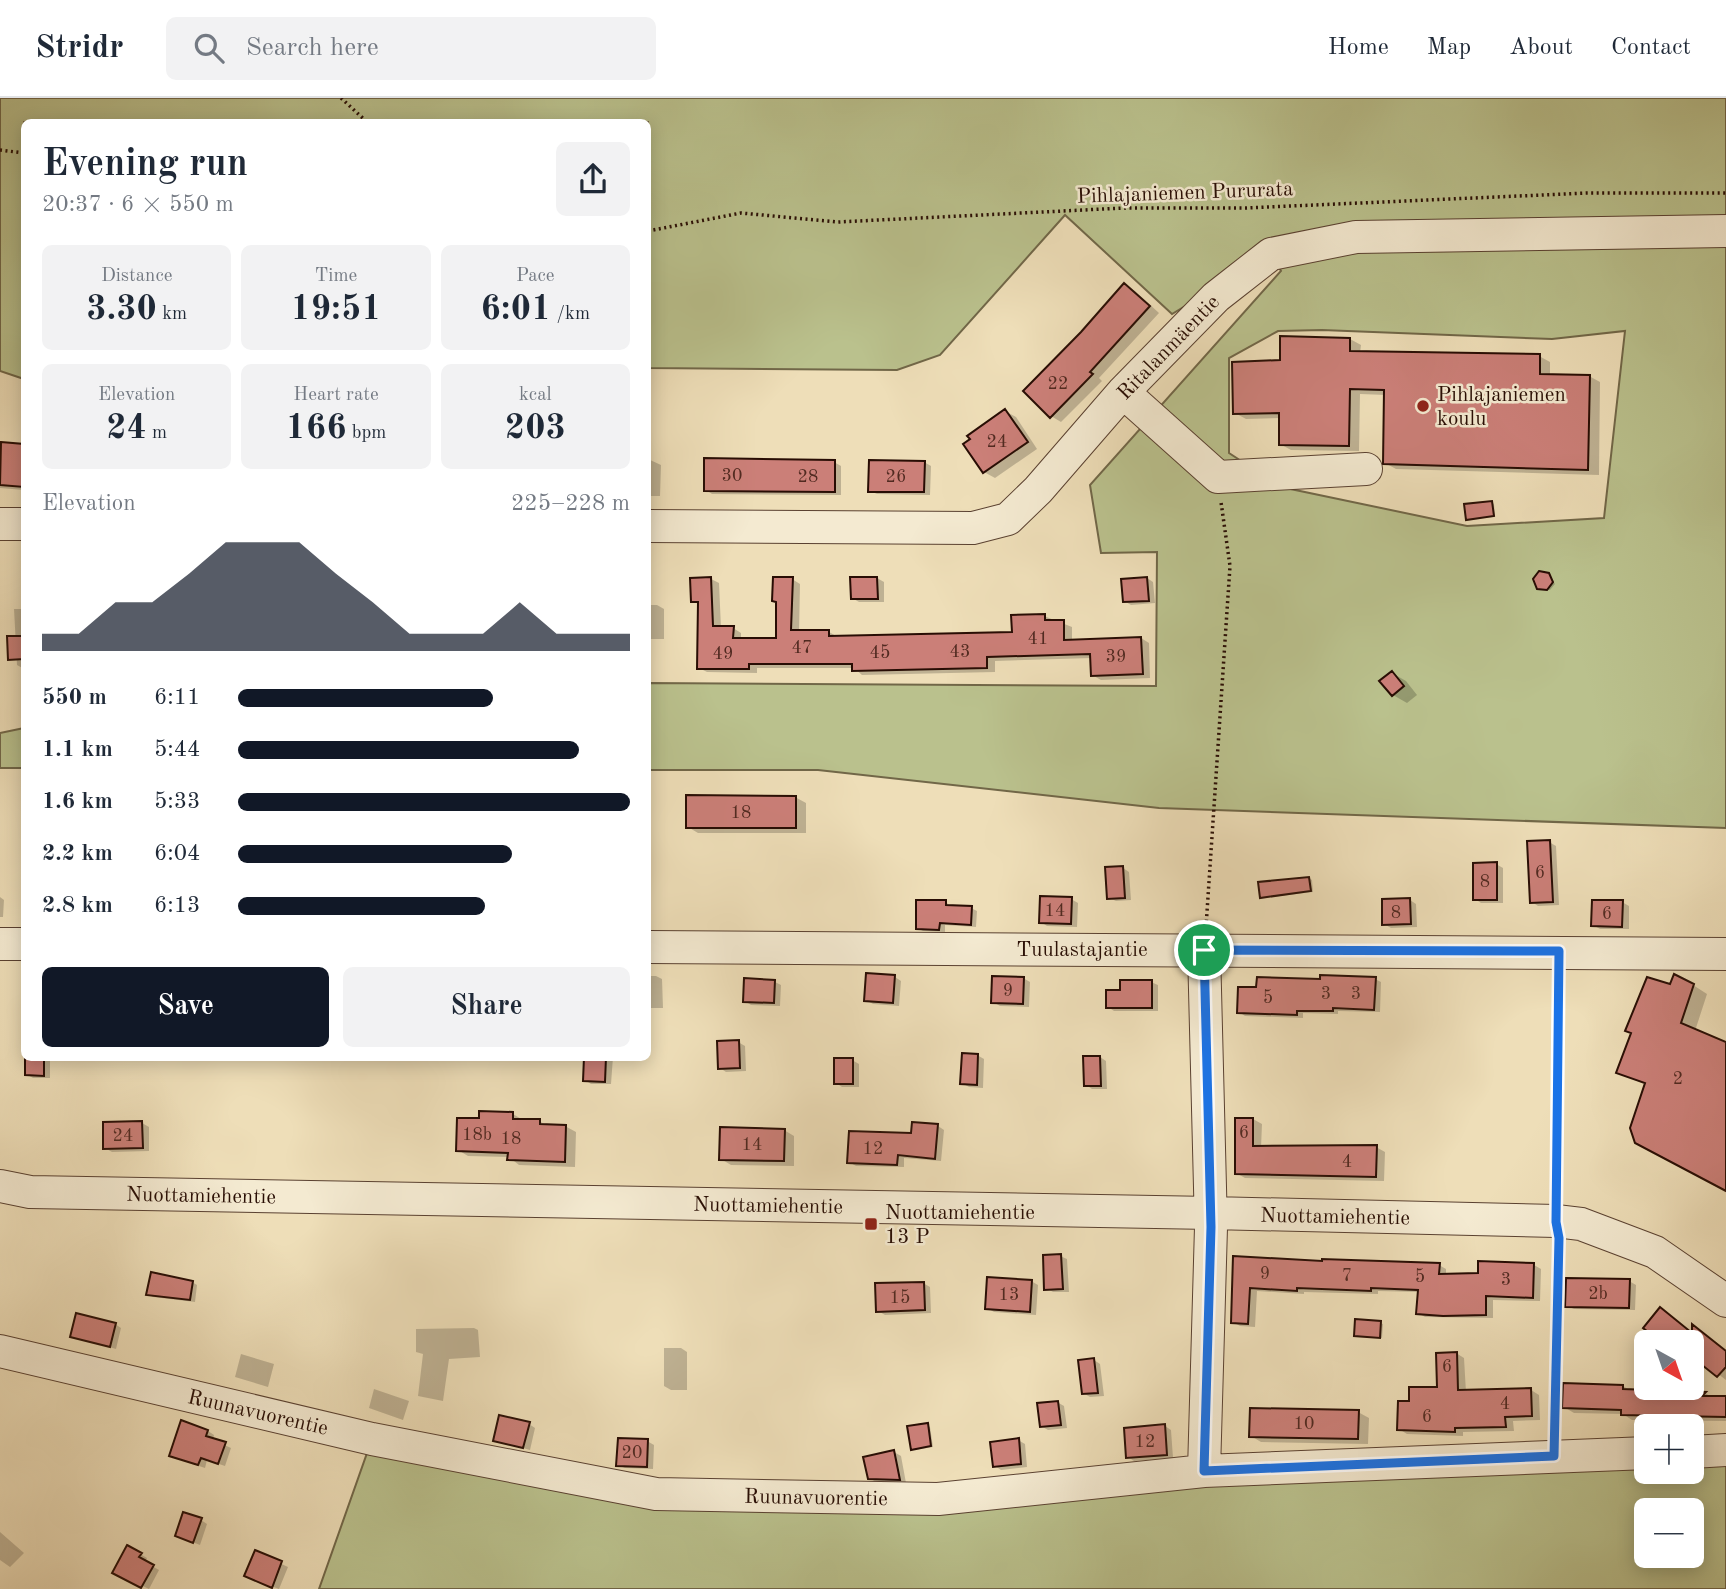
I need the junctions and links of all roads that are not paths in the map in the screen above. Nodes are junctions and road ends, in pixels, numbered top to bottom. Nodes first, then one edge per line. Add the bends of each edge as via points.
1 (1726, 230) edge
2 (1123, 392) junction
3 (1366, 469) dead end
4 (0, 524) edge
5 (21, 524) edge
6 (651, 526) edge
7 (0, 944) edge
8 (21, 944) edge
9 (651, 947) edge
10 (1204, 950) junction
11 (1726, 954) edge
12 (0, 1186) edge
13 (1211, 1213) junction
14 (1726, 1301) edge
15 (0, 1350) edge
16 (1726, 1450) edge
17 (1704, 1451) edge
18 (1634, 1453) edge
19 (1204, 1471) junction

1 - 2 street, Ritalanmäentie via 1356,237 1271,254 1216,297
2 - 3 street via 1218,477
2 - 6 street, Ritalanmäentie via 1009,519 973,528
4 - 5 street
7 - 8 street
9 - 10 street, Tuulastajantie
10 - 11 street, Tuulastajantie
10 - 13 street
12 - 13 street, Nuottamiehentie via 30,1192
13 - 14 street, Nuottamiehentie via 1581,1224 1655,1252
13 - 19 street
15 - 19 street, Ruunavuorentie via 372,1439 656,1494 938,1499
16 - 17 street
18 - 19 street, Ruunavuorentie

